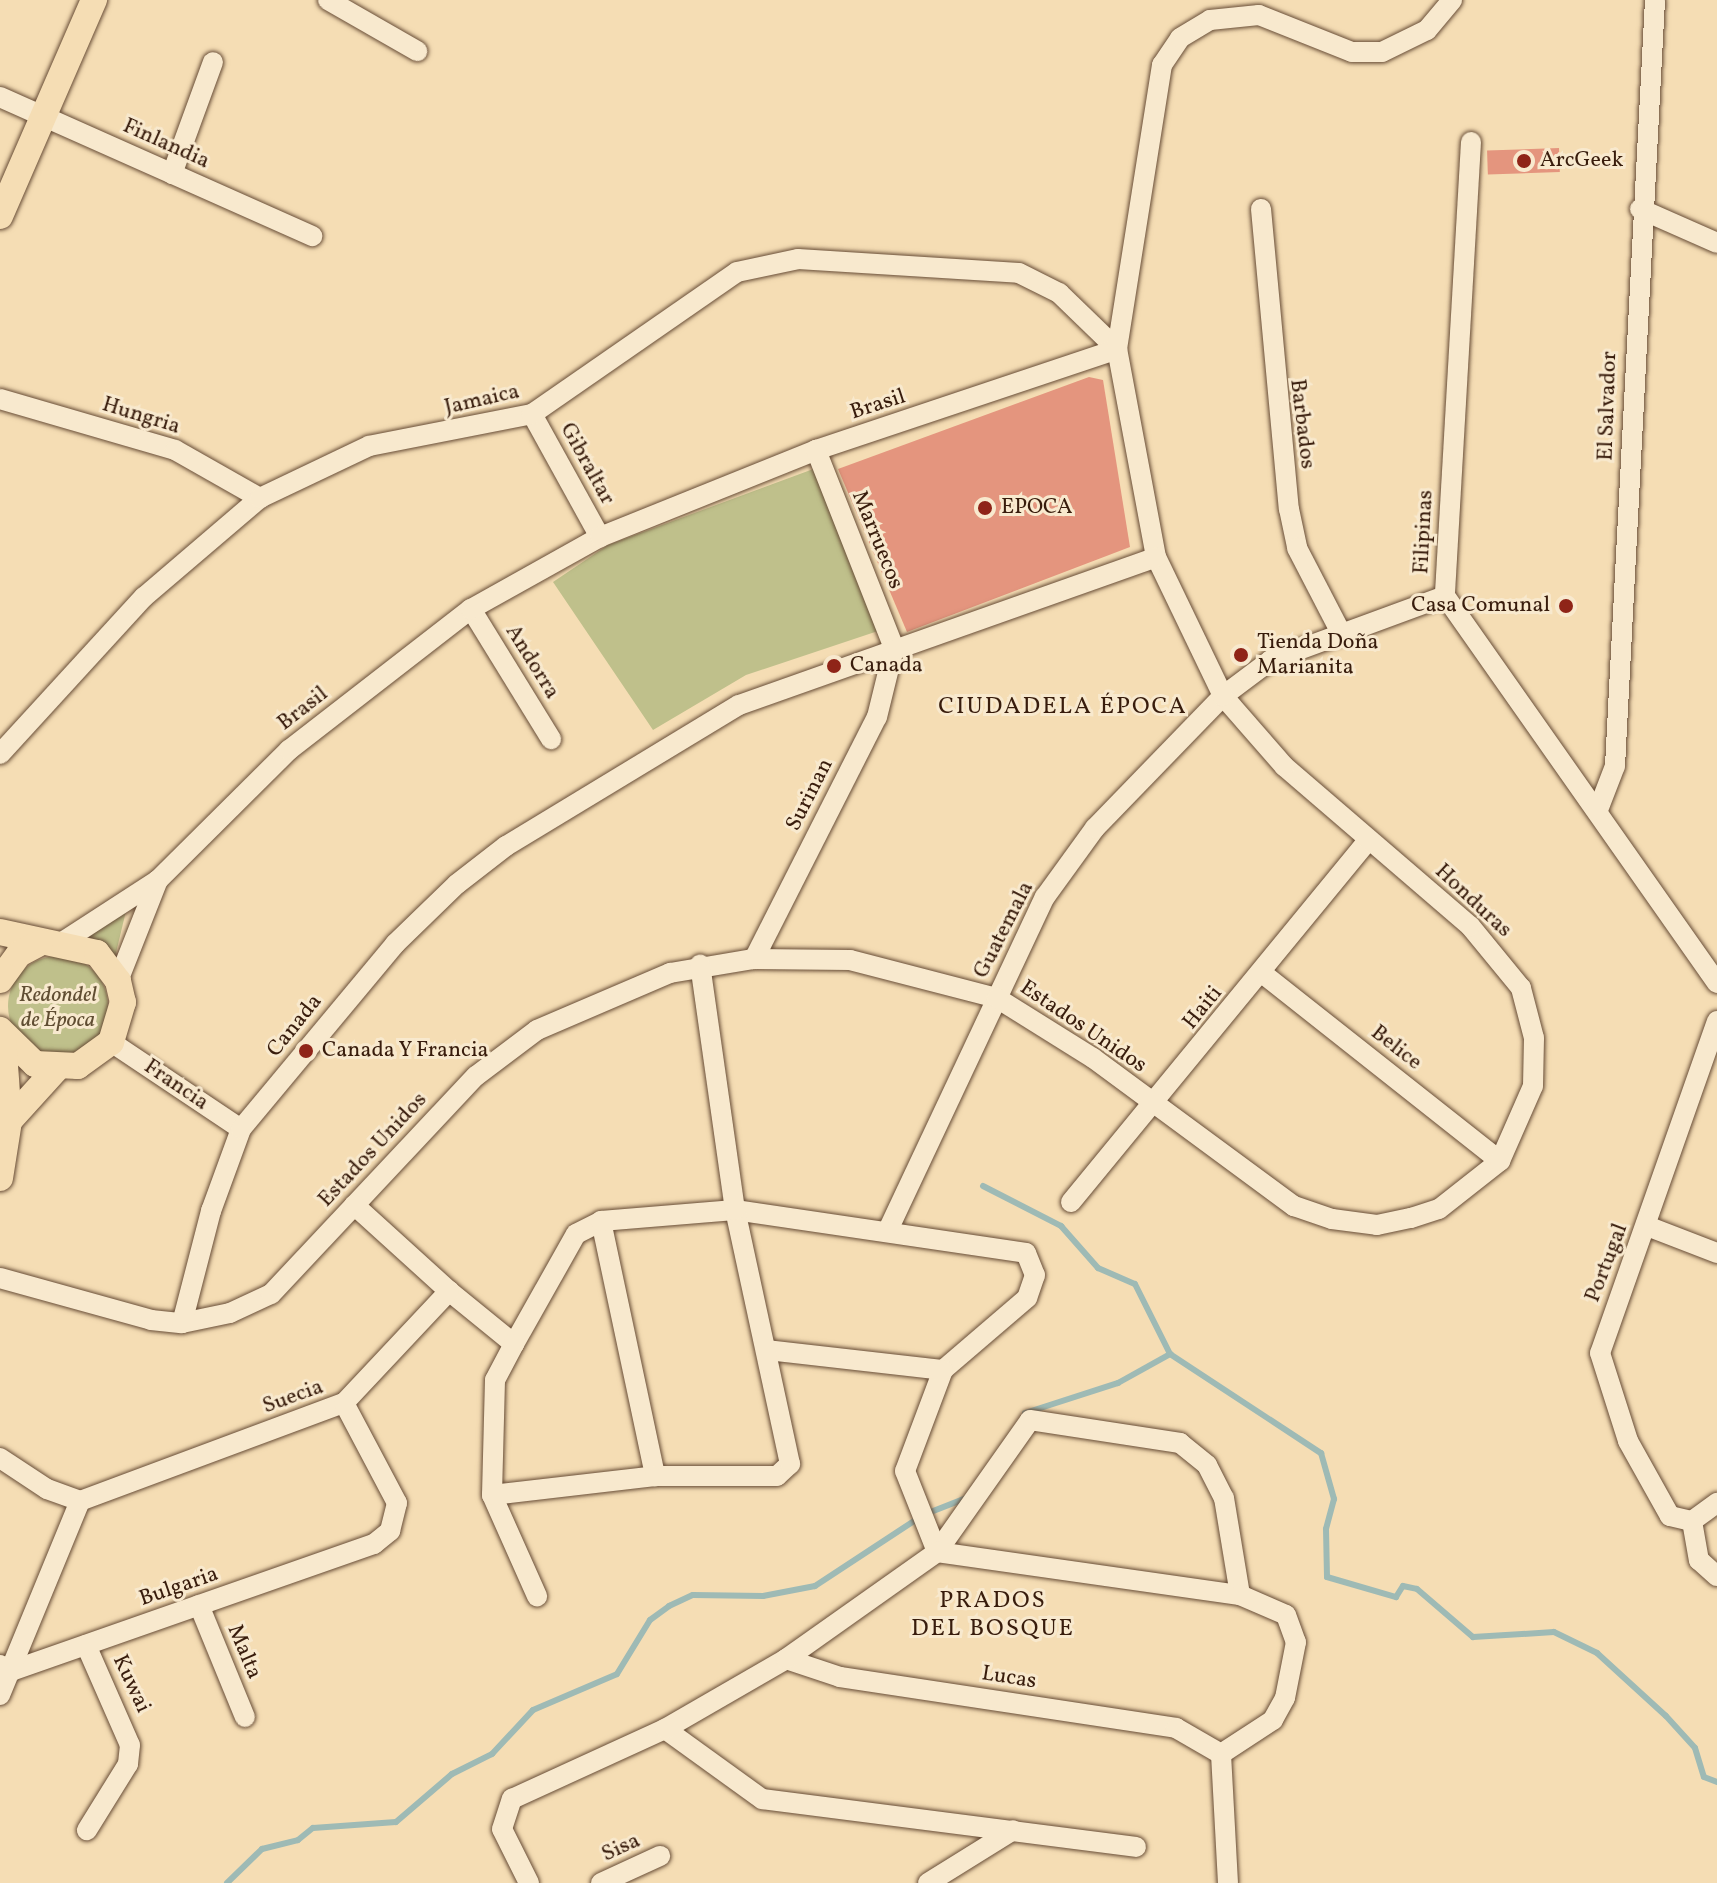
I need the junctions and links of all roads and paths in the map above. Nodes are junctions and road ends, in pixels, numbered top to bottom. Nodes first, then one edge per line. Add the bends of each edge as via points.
1 (94, 0) edge
2 (328, 0) edge
3 (1452, 0) edge
4 (1655, 0) edge
5 (417, 51) dead end
6 (213, 62) dead end
7 (0, 97) edge
8 (45, 117) junction
9 (1471, 142) dead end
10 (172, 174) junction
11 (1261, 209) dead end
12 (1640, 209) junction
13 (0, 216) edge
14 (312, 236) dead end
15 (1717, 243) edge
16 (1117, 349) junction
17 (0, 399) edge
18 (532, 414) junction
19 (816, 450) junction
20 (260, 498) junction
21 (600, 537) junction
22 (1156, 557) junction
23 (1445, 596) junction
24 (471, 609) junction
25 (1341, 633) junction
26 (894, 648) junction
27 (1223, 696) junction
28 (551, 739) dead end
29 (0, 754) edge
30 (1598, 810) junction
31 (1368, 840) junction
32 (158, 880) junction
33 (0, 932) edge
34 (52, 942) junction
35 (754, 959) junction
36 (700, 964) junction
37 (1262, 973) junction
38 (0, 980) edge
39 (118, 981) junction
40 (1717, 983) edge
41 (997, 998) junction
42 (1717, 1021) edge
43 (1, 1033) edge
44 (111, 1042) junction
45 (57, 1068) junction
46 (1155, 1106) junction
47 (9, 1121) junction
48 (241, 1129) junction
49 (1500, 1161) junction
50 (0, 1178) edge
51 (1071, 1202) dead end
52 (354, 1205) junction
53 (735, 1210) junction
54 (601, 1221) junction
55 (1377, 1225) joint
56 (1647, 1226) junction
57 (889, 1228) junction
58 (1717, 1253) edge
59 (0, 1278) edge
60 (449, 1291) junction
61 (182, 1323) junction
62 (514, 1344) junction
63 (767, 1350) junction
64 (943, 1370) junction
65 (344, 1403) junction
66 (0, 1458) edge
67 (655, 1476) junction
68 (492, 1495) junction
69 (80, 1501) junction
70 (1717, 1503) edge
71 (1692, 1521) junction
72 (937, 1552) junction
73 (1717, 1576) edge
74 (1240, 1595) junction
75 (537, 1596) dead end
76 (199, 1605) junction
77 (86, 1645) junction
78 (786, 1659) junction
79 (5, 1668) edge
80 (0, 1695) edge
81 (245, 1717) dead end
82 (665, 1729) junction
83 (1221, 1754) junction
84 (87, 1830) dead end
85 (1013, 1830) junction
86 (1136, 1847) dead end
87 (660, 1856) dead end
88 (529, 1883) edge
89 (601, 1883) edge
90 (928, 1883) edge
91 (1228, 1883) edge

1 - 8 main road
2 - 5 street
3 - 16 street via 1407,45 1382,52 1352,52 1259,15 1210,20 1180,38 1162,65
4 - 12 street, El Salvador
6 - 10 street
7 - 8 street, Finlandia
8 - 10 street, Finlandia
8 - 13 main road
9 - 23 street, Filipinas
10 - 14 street, Finlandia
11 - 25 street, Barbados via 1289,509 1297,548
12 - 15 street
12 - 30 street, El Salvador via 1615,766
16 - 18 street, Jamaica via 1059,293 1019,273 787,261 737,272
16 - 19 street, Brasil
16 - 22 street, Honduras
17 - 20 street, Hungria via 175,450
18 - 20 street, Jamaica via 369,446
18 - 21 street, Gibraltar
19 - 21 street, Brasil
19 - 26 street, Marruecos
20 - 29 street, Jamaica via 144,597
21 - 24 street, Brasil
22 - 26 street, Canada
22 - 27 street, Honduras
23 - 25 street, Guatemala
23 - 30 street, Filipinas
24 - 28 street, Andorra
24 - 32 street, Brasil via 289,750
25 - 27 street, Guatemala via 1271,660
26 - 35 street, Surinan via 877,717
26 - 48 street, Canada via 739,705 506,846 395,944
27 - 31 street, Honduras via 1284,766
27 - 41 street, Guatemala via 1095,828 1045,897
30 - 40 street, Filipinas
31 - 37 street, Haiti
31 - 49 street, Honduras via 1470,926 1521,988 1534,1038 1533,1086
32 - 34 street, Brasil
32 - 39 street, Brasil
33 - 34 main road
34 - 38 main road via 19,954
34 - 39 main road via 97,953
35 - 36 street, Estados Unidos
35 - 41 street, Estados Unidos via 850,960
36 - 52 street, Estados Unidos via 537,1030 476,1076
36 - 53 street
37 - 46 street, Haiti
37 - 49 street, Belice
39 - 44 main road via 121,1012
41 - 46 street, Estados Unidos
41 - 57 street, Guatemala
42 - 56 street, Portugal
43 - 45 main road via 26,1059
43 - 47 main road
44 - 45 main road via 78,1066
44 - 48 street, Francia
45 - 47 main road
46 - 51 street, Haiti
46 - 55 street, Estados Unidos via 1294,1206
47 - 50 main road
48 - 61 street, Canada
49 - 55 street, Honduras via 1439,1209
52 - 60 street
52 - 61 street, Estados Unidos via 271,1294
53 - 54 street
53 - 57 street
53 - 63 street
54 - 62 street via 576,1234
54 - 67 street
56 - 58 street
56 - 71 street, Portugal via 1603,1337 1601,1370 1628,1441 1670,1516
57 - 64 street via 1026,1253 1035,1275 1027,1298
59 - 61 street
60 - 62 street
60 - 65 street, Suecia
62 - 68 street via 495,1380
63 - 64 street
63 - 67 street via 790,1464 769,1476
64 - 72 street via 905,1471
65 - 69 street, Suecia
65 - 76 street, Bulgaria via 397,1503 390,1531 374,1544
66 - 69 street via 47,1489
67 - 68 street
68 - 75 street
69 - 79 street
70 - 71 street
71 - 73 street via 1699,1560
72 - 74 street
72 - 74 street via 1030,1420 1180,1443 1207,1465 1224,1498
72 - 78 street
74 - 83 street via 1286,1615 1295,1675 1273,1720
76 - 77 street, Bulgaria
76 - 81 street, Malta
77 - 79 street, Bulgaria
77 - 84 street, Kuwai via 130,1745 128,1764
78 - 82 street
78 - 83 street, Lucas via 840,1677 1176,1728
79 - 80 street
82 - 85 street via 762,1799
82 - 88 street via 512,1799 502,1829
83 - 91 street
85 - 86 street
85 - 90 street
87 - 89 street, Sisa

